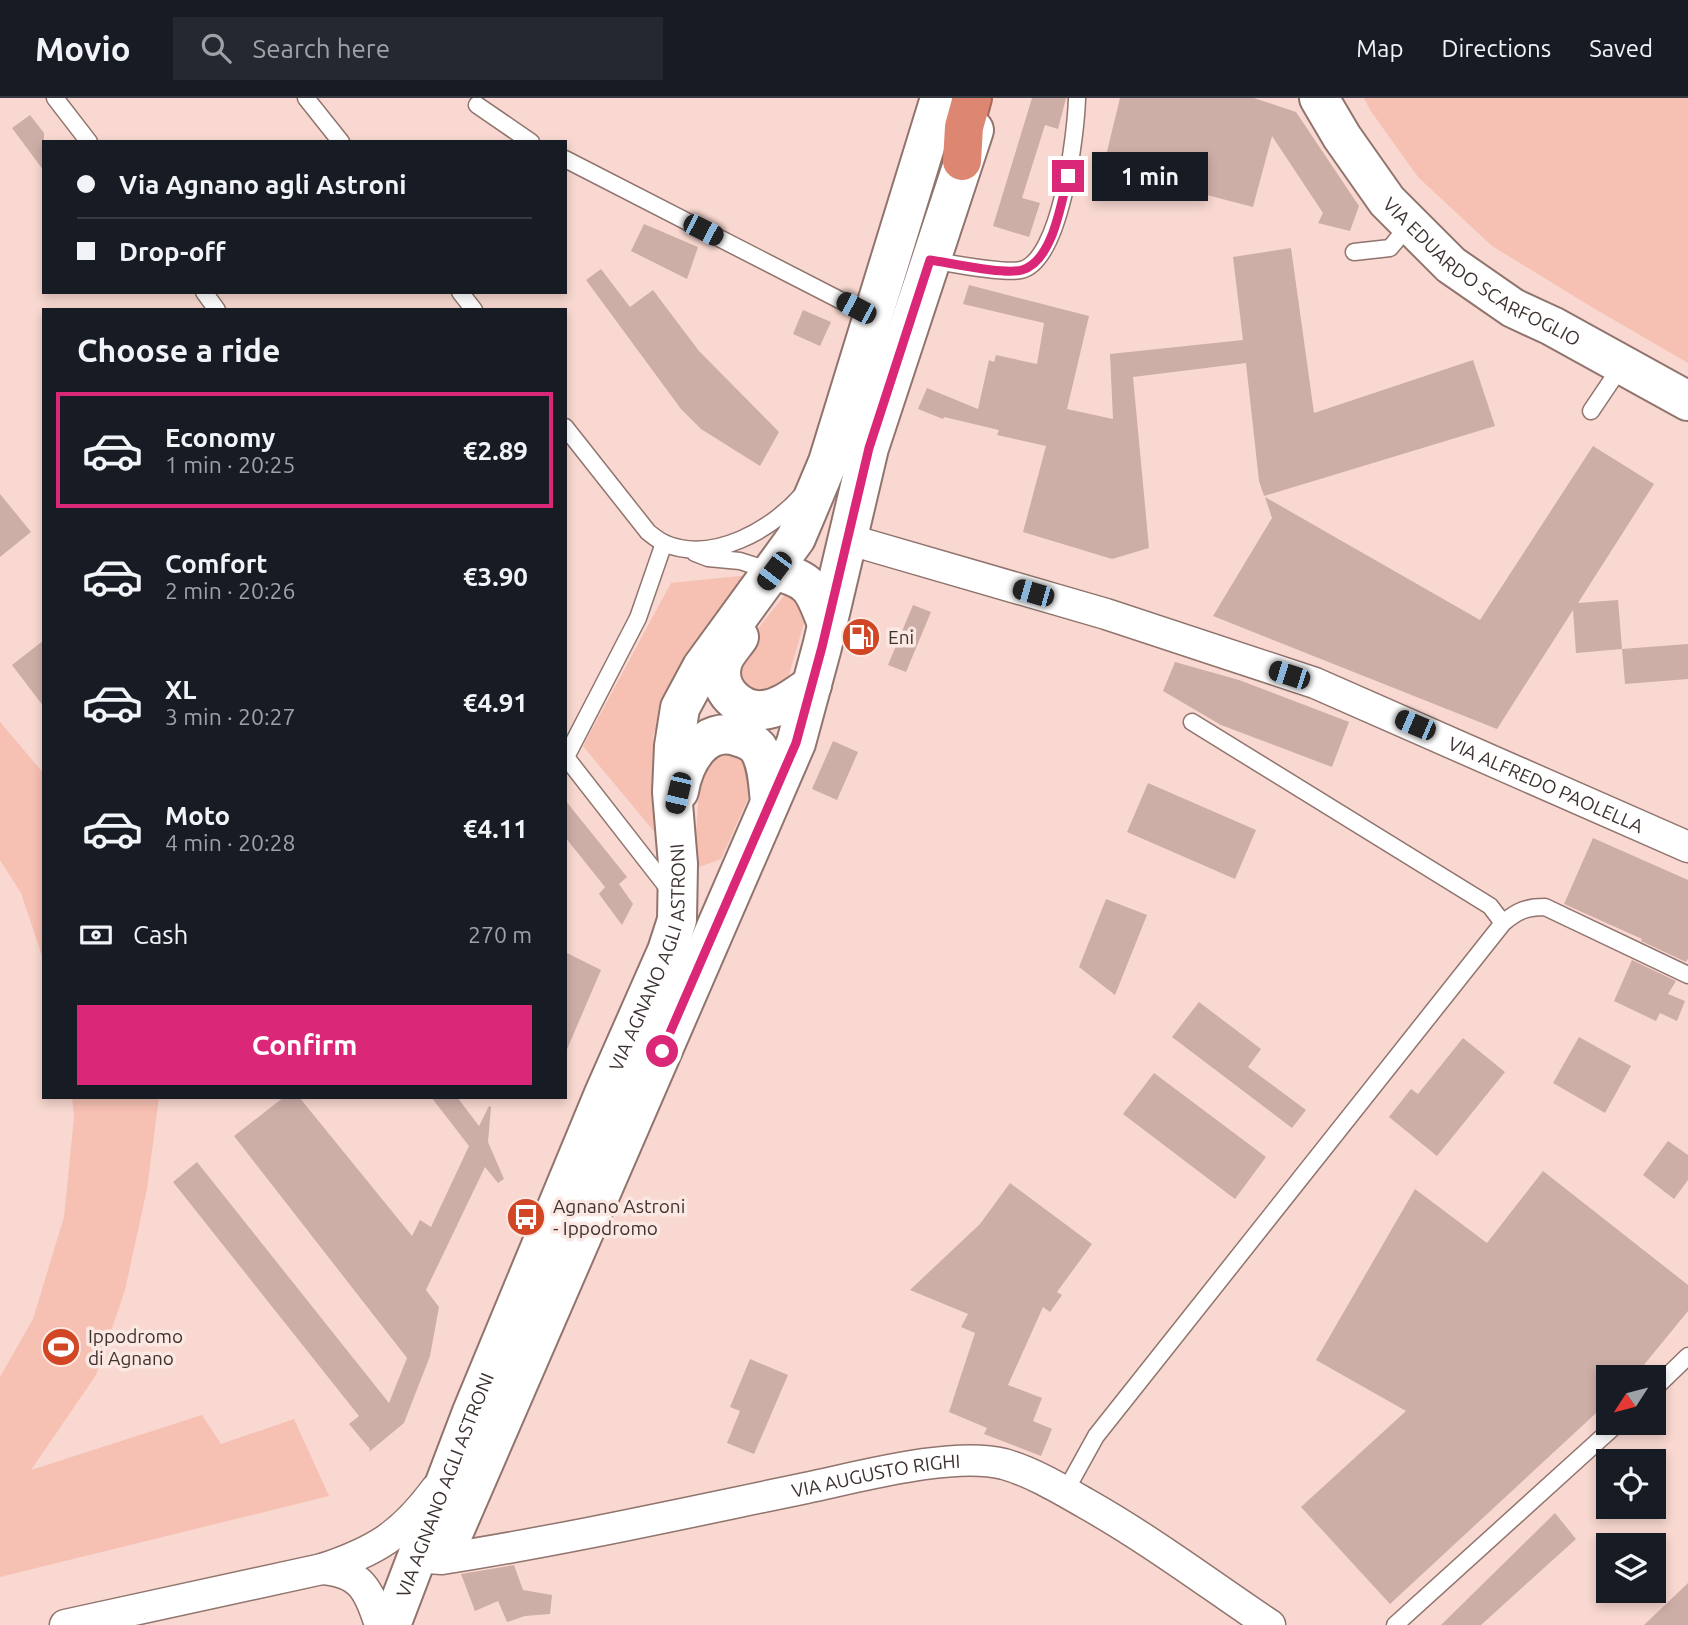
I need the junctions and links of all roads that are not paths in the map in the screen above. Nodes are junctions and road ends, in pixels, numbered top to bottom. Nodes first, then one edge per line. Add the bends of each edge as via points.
1 (55, 98) edge
2 (306, 98) edge
3 (940, 98) edge
4 (972, 98) edge
5 (985, 98) edge
6 (1077, 98) edge
7 (1319, 98) edge
8 (477, 105) dead end
9 (87, 140) edge
10 (339, 140) edge
11 (528, 140) edge
12 (567, 160) edge
13 (962, 161) junction
14 (1409, 225) junction
15 (1354, 251) dead end
16 (930, 260) junction
17 (462, 294) edge
18 (472, 308) edge
19 (871, 316) junction
20 (1622, 365) junction
21 (1688, 401) edge
22 (1591, 411) dead end
23 (567, 430) edge
24 (828, 462) junction
25 (847, 539) junction
26 (664, 543) junction
27 (682, 548) junction
28 (774, 571) junction
29 (827, 624) junction
30 (812, 685) junction
31 (1192, 722) dead end
32 (567, 755) edge
33 (567, 758) edge
34 (769, 802) junction
35 (674, 813) junction
36 (751, 846) junction
37 (1688, 847) edge
38 (678, 882) junction
39 (1503, 923) junction
40 (1688, 975) edge
41 (1688, 1356) edge
42 (1666, 1377) edge
43 (1605, 1435) edge
44 (449, 1472) junction
45 (1065, 1492) junction
46 (429, 1558) junction
47 (322, 1569) junction
48 (65, 1625) edge
49 (380, 1625) edge
50 (391, 1625) edge
51 (415, 1625) edge
52 (1270, 1625) edge
53 (1395, 1625) edge

1 - 9 lane
2 - 10 lane
3 - 19 main road, VIA AGNANO AGLI ASTRONI
4 - 13 highway
5 - 13 main road, VIA AGNANO AGLI ASTRONI
6 - 16 lane via 1062,198 1044,252 1035,263 1020,271
7 - 14 main road, VIA EDUARDO SCARFOGLIO via 1365,172
8 - 11 lane
12 - 19 lane
13 - 16 main road, VIA AGNANO AGLI ASTRONI
14 - 15 lane via 1390,248
14 - 20 main road, VIA EDUARDO SCARFOGLIO via 1451,265 1495,297
16 - 25 main road, VIA AGNANO AGLI ASTRONI via 869,448
17 - 18 lane
19 - 24 main road, VIA AGNANO AGLI ASTRONI
20 - 21 main road, VIA EDUARDO SCARFOGLIO
20 - 22 lane
23 - 26 lane via 648,532
24 - 27 lane via 800,497 756,531 719,547
24 - 28 main road, VIA AGNANO AGLI ASTRONI via 796,538
25 - 29 main road, VIA AGNANO AGLI ASTRONI
25 - 37 street, VIA ALFREDO PAOLELLA via 1106,614 1315,683
26 - 27 lane
26 - 32 lane via 638,618
27 - 28 lane
28 - 29 main road via 793,575 815,592
28 - 30 main road via 760,611 726,655 722,678 733,699 752,709 773,708
28 - 35 main road, VIA AGNANO AGLI ASTRONI via 702,667 680,708 674,746
29 - 30 main road, VIA AGNANO AGLI ASTRONI
30 - 34 main road, VIA AGNANO AGLI ASTRONI via 796,743
31 - 39 lane via 1490,906
33 - 38 lane
34 - 35 main road via 758,748 748,740 719,734 695,750 681,779
34 - 36 main road, VIA AGNANO AGLI ASTRONI
35 - 38 main road, VIA AGNANO AGLI ASTRONI
36 - 38 main road via 716,876 705,880 688,874
36 - 46 main road, VIA AGNANO AGLI ASTRONI
38 - 44 main road, VIA AGNANO AGLI ASTRONI via 677,920 667,951
39 - 40 lane via 1517,911 1545,907
39 - 45 lane via 1096,1436
41 - 42 lane
43 - 53 lane
44 - 46 main road, VIA AGNANO AGLI ASTRONI
44 - 47 street via 402,1530 358,1557
45 - 46 street, VIA AUGUSTO RIGHI via 1004,1464 945,1462 550,1540
45 - 52 street, VIA AUGUSTO RIGHI via 1110,1517
46 - 50 main road, VIA AGNANO AGLI ASTRONI
46 - 51 main road, VIA AGNANO AGLI ASTRONI
47 - 48 street
47 - 49 street via 354,1576 370,1598

